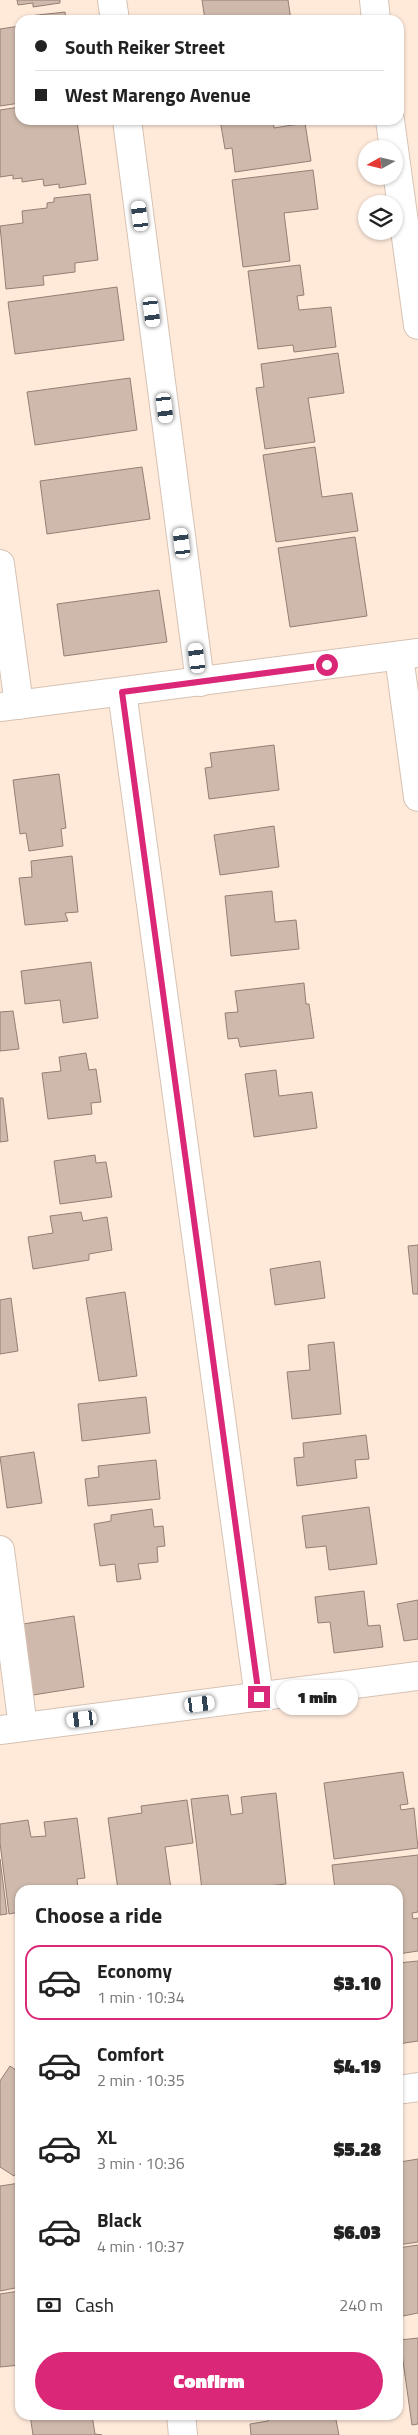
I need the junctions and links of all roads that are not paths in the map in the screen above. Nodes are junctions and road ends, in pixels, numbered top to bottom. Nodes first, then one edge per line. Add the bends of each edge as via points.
1 (112, 0) edge
2 (374, 0) edge
3 (114, 15) edge
4 (376, 15) edge
5 (129, 125) edge
6 (391, 125) edge
7 (418, 325) edge
8 (0, 564) edge
9 (408, 654) edge
10 (200, 682) junction
11 (122, 692) junction
12 (10, 706) edge
13 (418, 797) edge
14 (0, 1550) edge
15 (418, 1676) edge
16 (259, 1697) junction
17 (12, 1728) edge
18 (418, 2087) edge
19 (403, 2089) edge
20 (182, 2420) edge
21 (183, 2435) edge

1 - 3 street
2 - 4 street
5 - 10 street
6 - 7 street
8 - 12 street
9 - 10 street
9 - 13 street
10 - 11 street
11 - 12 street
11 - 16 street
14 - 17 street
15 - 16 street
16 - 17 street
18 - 19 street
20 - 21 street

